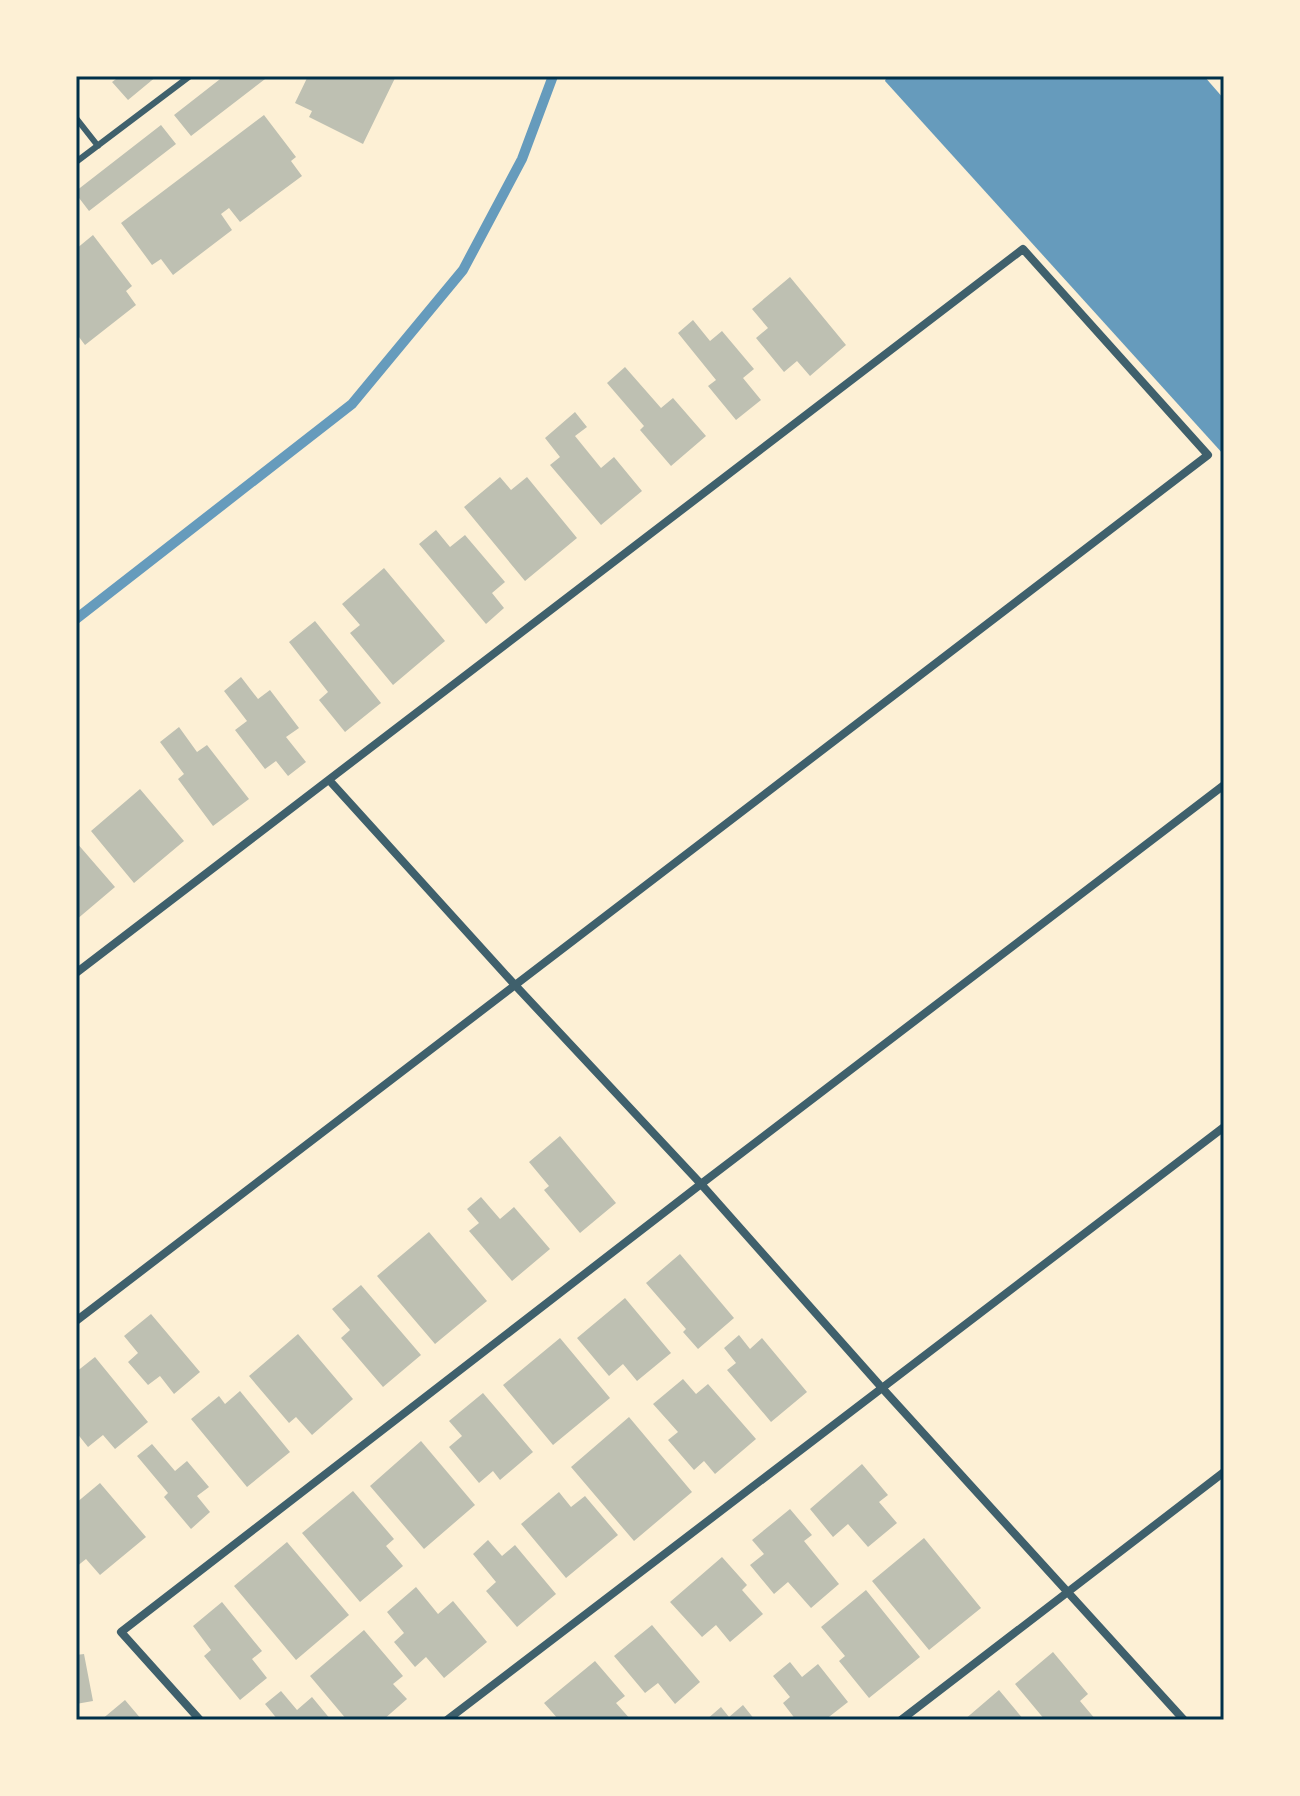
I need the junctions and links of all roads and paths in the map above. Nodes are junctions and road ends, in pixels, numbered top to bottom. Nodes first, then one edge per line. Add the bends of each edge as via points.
1 (190, 76) edge
2 (76, 118) edge
3 (98, 146) junction
4 (76, 162) edge
5 (329, 780) junction
6 (1224, 785) edge
7 (76, 973) edge
8 (514, 984) junction
9 (1224, 1127) edge
10 (701, 1184) junction
11 (76, 1321) edge
12 (883, 1389) junction
13 (1224, 1472) edge
14 (1068, 1592) junction
15 (200, 1720) edge
16 (447, 1720) edge
17 (901, 1720) edge
18 (1184, 1720) edge

1 - 3 lane
2 - 3 lane
3 - 4 lane
5 - 7 street
5 - 8 street
5 - 8 street via 1023,249 1208,455
6 - 10 street
8 - 10 street
8 - 11 street
9 - 12 street
10 - 12 street
10 - 15 street via 121,1632
12 - 14 street
12 - 16 street
13 - 14 street
14 - 17 street
14 - 18 street

